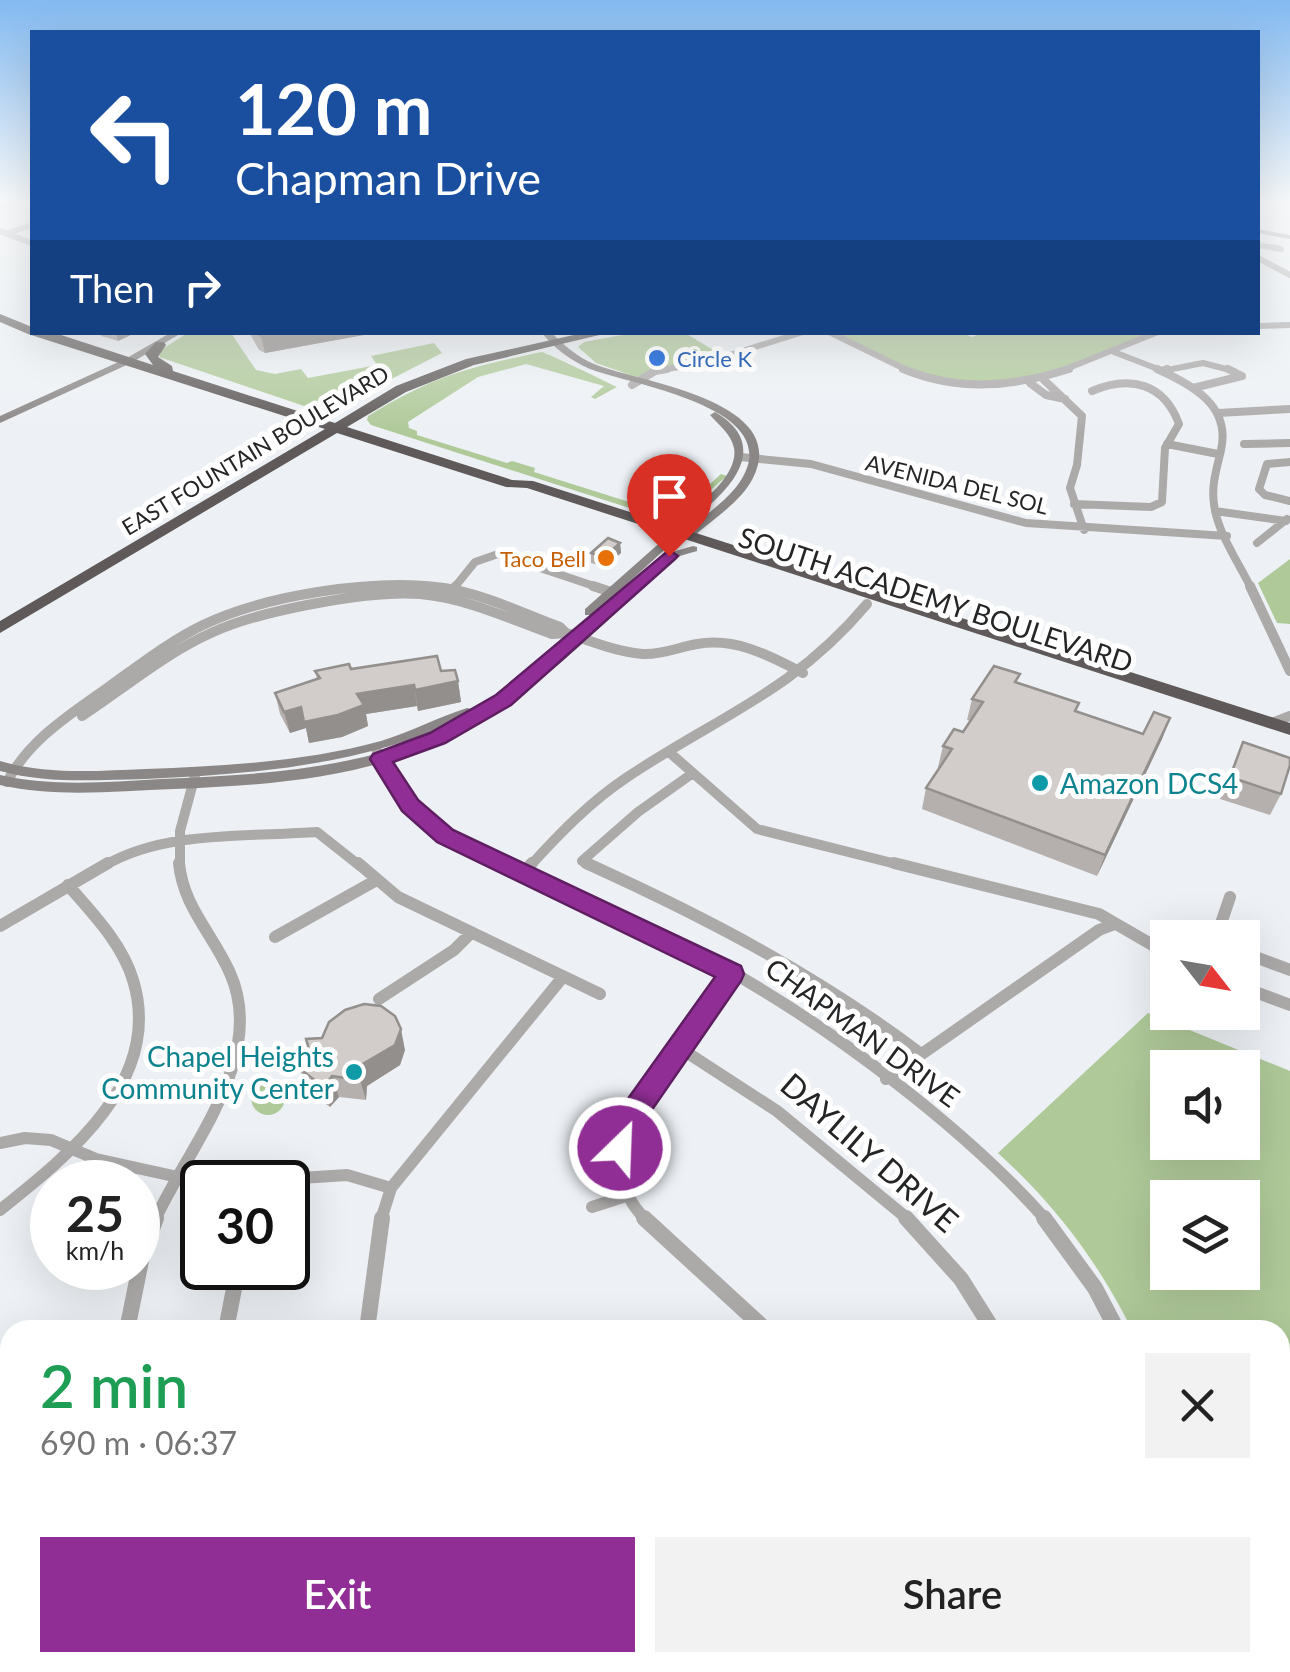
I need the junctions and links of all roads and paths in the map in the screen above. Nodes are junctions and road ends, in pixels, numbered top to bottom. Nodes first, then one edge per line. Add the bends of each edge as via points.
1 (0, 320) edge
2 (1290, 325) edge
3 (1260, 326) edge
4 (1276, 326) junction
5 (30, 330) edge
6 (45, 335) edge
7 (175, 335) edge
8 (586, 335) edge
9 (793, 335) edge
10 (834, 335) edge
11 (1151, 335) edge
12 (1290, 338) edge
13 (552, 340) edge
14 (160, 345) junction
15 (1114, 352) junction
16 (128, 361) junction
17 (1162, 371) junction
18 (1098, 376) dead end
19 (1044, 380) junction
20 (1111, 381) junction
21 (192, 382) junction
22 (635, 383) junction
23 (1030, 383) junction
24 (1192, 388) junction
25 (1092, 390) dead end
26 (1066, 399) junction
27 (1290, 409) edge
28 (1218, 413) junction
29 (0, 423) edge
30 (327, 425) junction
31 (1167, 442) junction
32 (1290, 443) edge
33 (1244, 444) dead end
34 (1218, 452) junction
35 (740, 457) junction
36 (754, 458) junction
37 (1290, 462) edge
38 (512, 484) junction
39 (1290, 501) edge
40 (1074, 504) junction
41 (565, 508) junction
42 (1215, 512) junction
43 (1288, 519) edge
44 (1084, 530) junction
45 (665, 534) junction
46 (1228, 536) junction
47 (691, 542) junction
48 (1257, 544) dead end
49 (852, 588) junction
50 (611, 592) junction
51 (449, 594) junction
52 (867, 604) junction
53 (0, 614) edge
54 (0, 628) edge
55 (572, 635) junction
56 (1290, 671) edge
57 (803, 673) junction
58 (1290, 716) edge
59 (1272, 722) junction
60 (1290, 728) edge
61 (1290, 743) edge
62 (669, 752) junction
63 (378, 754) junction
64 (693, 773) junction
65 (8, 774) edge
66 (194, 778) junction
67 (178, 842) junction
68 (522, 874) junction
69 (373, 882) junction
70 (68, 885) junction
71 (1230, 897) dead end
72 (1222, 920) edge
73 (1112, 924) junction
74 (0, 926) edge
75 (471, 933) junction
76 (275, 937) dead end
77 (1150, 944) edge
78 (1260, 959) edge
79 (1290, 970) edge
80 (732, 974) junction
81 (562, 978) junction
82 (600, 994) dead end
83 (1260, 994) edge
84 (380, 999) dead end
85 (1290, 1005) edge
86 (680, 1048) junction
87 (921, 1054) junction
88 (886, 1079) junction
89 (0, 1143) edge
90 (71, 1147) junction
91 (178, 1177) junction
92 (310, 1178) edge
93 (392, 1188) junction
94 (626, 1196) junction
95 (592, 1207) dead end
96 (0, 1210) edge
97 (234, 1290) edge
98 (129, 1320) edge
99 (228, 1320) edge
100 (368, 1320) edge
101 (755, 1320) edge
102 (988, 1320) edge
103 (1111, 1320) edge

1 - 5 highway, SOUTH ACADEMY BOULEVARD
2 - 4 street
3 - 4 street
4 - 12 street
6 - 16 highway, SOUTH ACADEMY BOULEVARD
7 - 14 street
8 - 13 highway, EAST FOUNTAIN BOULEVARD
9 - 22 street via 655,371
10 - 23 street via 885,365 924,378 972,386
11 - 15 street
13 - 22 street via 585,370
13 - 30 highway, EAST FOUNTAIN BOULEVARD via 426,368 393,381
14 - 16 street
14 - 21 highway via 152,359
15 - 17 street
15 - 19 street
16 - 21 highway, SOUTH ACADEMY BOULEVARD
16 - 29 street
17 - 24 street
17 - 24 street via 1196,363 1242,376
18 - 20 street
19 - 23 street
19 - 26 street
20 - 25 street
20 - 31 street via 1134,381 1169,404 1178,424
21 - 30 highway, SOUTH ACADEMY BOULEVARD
22 - 35 street via 713,413 734,435
22 - 36 street via 721,409 746,431
23 - 26 street
24 - 28 street
26 - 40 street via 1082,416 1070,479
27 - 28 street
28 - 34 street via 1224,428
30 - 38 highway, SOUTH ACADEMY BOULEVARD
30 - 53 highway, EAST FOUNTAIN BOULEVARD
30 - 54 highway, EAST FOUNTAIN BOULEVARD
31 - 34 street
31 - 40 street via 1158,505
32 - 33 street
34 - 42 street via 1210,492
35 - 36 street, AVENIDA DEL SOL
35 - 45 street via 730,478
36 - 44 street, AVENIDA DEL SOL via 811,464 1010,520
36 - 47 street via 743,484
37 - 39 street via 1267,464 1259,489
38 - 41 highway, SOUTH ACADEMY BOULEVARD via 517,492
38 - 45 highway, SOUTH ACADEMY BOULEVARD
40 - 44 street
41 - 45 highway, SOUTH ACADEMY BOULEVARD
41 - 47 highway
42 - 43 street
42 - 46 street
43 - 48 street
44 - 46 street, AVENIDA DEL SOL
45 - 47 highway, SOUTH ACADEMY BOULEVARD
45 - 49 highway
45 - 50 street
46 - 56 street
47 - 49 highway, SOUTH ACADEMY BOULEVARD
47 - 52 highway, SOUTH ACADEMY BOULEVARD
47 - 55 street
49 - 59 highway, SOUTH ACADEMY BOULEVARD
50 - 51 street via 498,554 475,562
50 - 55 street
51 - 55 street via 552,634
51 - 65 street via 394,594 229,624 79,717
52 - 57 street
52 - 61 highway, SOUTH ACADEMY BOULEVARD
55 - 57 street via 649,655 734,644
55 - 63 street via 532,678 486,712 438,738
57 - 62 street
58 - 59 street
59 - 60 highway, SOUTH ACADEMY BOULEVARD
62 - 64 street
62 - 68 street via 594,802
63 - 66 street via 282,779
63 - 68 street, CHAPMAN DRIVE via 396,789 432,827
64 - 73 street via 758,829 1099,914
64 - 87 street via 582,861 773,952
65 - 66 street via 49,788
66 - 67 street
67 - 69 street via 316,832
67 - 70 street via 125,853
67 - 91 street via 188,903 220,948 239,1008 228,1076
68 - 80 street, CHAPMAN DRIVE
69 - 75 street
69 - 76 street
70 - 74 street
70 - 90 street via 112,932 140,996 142,1033 122,1090
71 - 72 street
73 - 77 street
73 - 87 street
75 - 81 street
75 - 84 street
78 - 79 street
80 - 86 street
80 - 88 street, CHAPMAN DRIVE
81 - 82 street
81 - 93 street
83 - 85 street
86 - 94 street via 622,1135 619,1170
86 - 102 street, DAYLILY DRIVE via 751,1090 907,1216 962,1277
87 - 88 street
88 - 103 street, CHAPMAN DRIVE via 1019,1186 1068,1244
89 - 90 street via 25,1138
90 - 91 street
90 - 96 street
91 - 98 street via 148,1233
92 - 93 street via 347,1175
93 - 100 street via 380,1223
94 - 95 street
94 - 101 street
97 - 99 street

